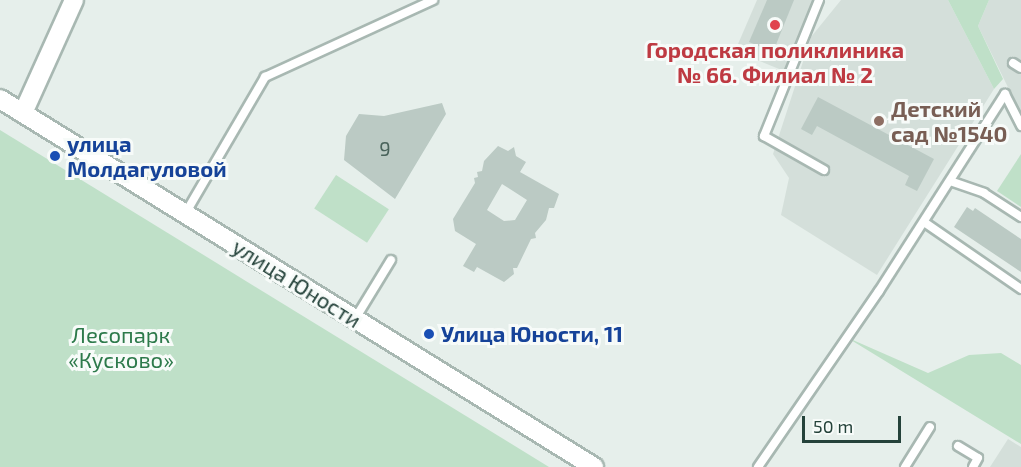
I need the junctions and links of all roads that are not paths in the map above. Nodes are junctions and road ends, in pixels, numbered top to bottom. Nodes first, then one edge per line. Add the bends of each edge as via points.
1 (74, 0) edge
2 (433, 0) edge
3 (819, 0) edge
4 (0, 99) edge
5 (22, 113) junction
6 (1021, 126) edge
7 (824, 170) dead end
8 (950, 181) junction
9 (185, 214) junction
10 (1021, 217) edge
11 (924, 222) junction
12 (392, 260) dead end
13 (1021, 289) edge
14 (355, 319) junction
15 (930, 427) dead end
16 (958, 446) dead end
17 (594, 467) edge
18 (758, 467) edge
19 (904, 467) edge
20 (973, 467) edge

1 - 5 main road
2 - 9 lane via 265,77
3 - 7 lane via 764,136
4 - 5 main road, улица Юности
5 - 9 main road, улица Юности
6 - 8 lane via 1005,94
8 - 10 lane via 984,194
8 - 11 lane
9 - 14 main road, улица Юности
11 - 13 lane
11 - 18 lane
12 - 14 lane
14 - 17 main road, улица Юности
15 - 19 lane
16 - 20 lane via 978,458

